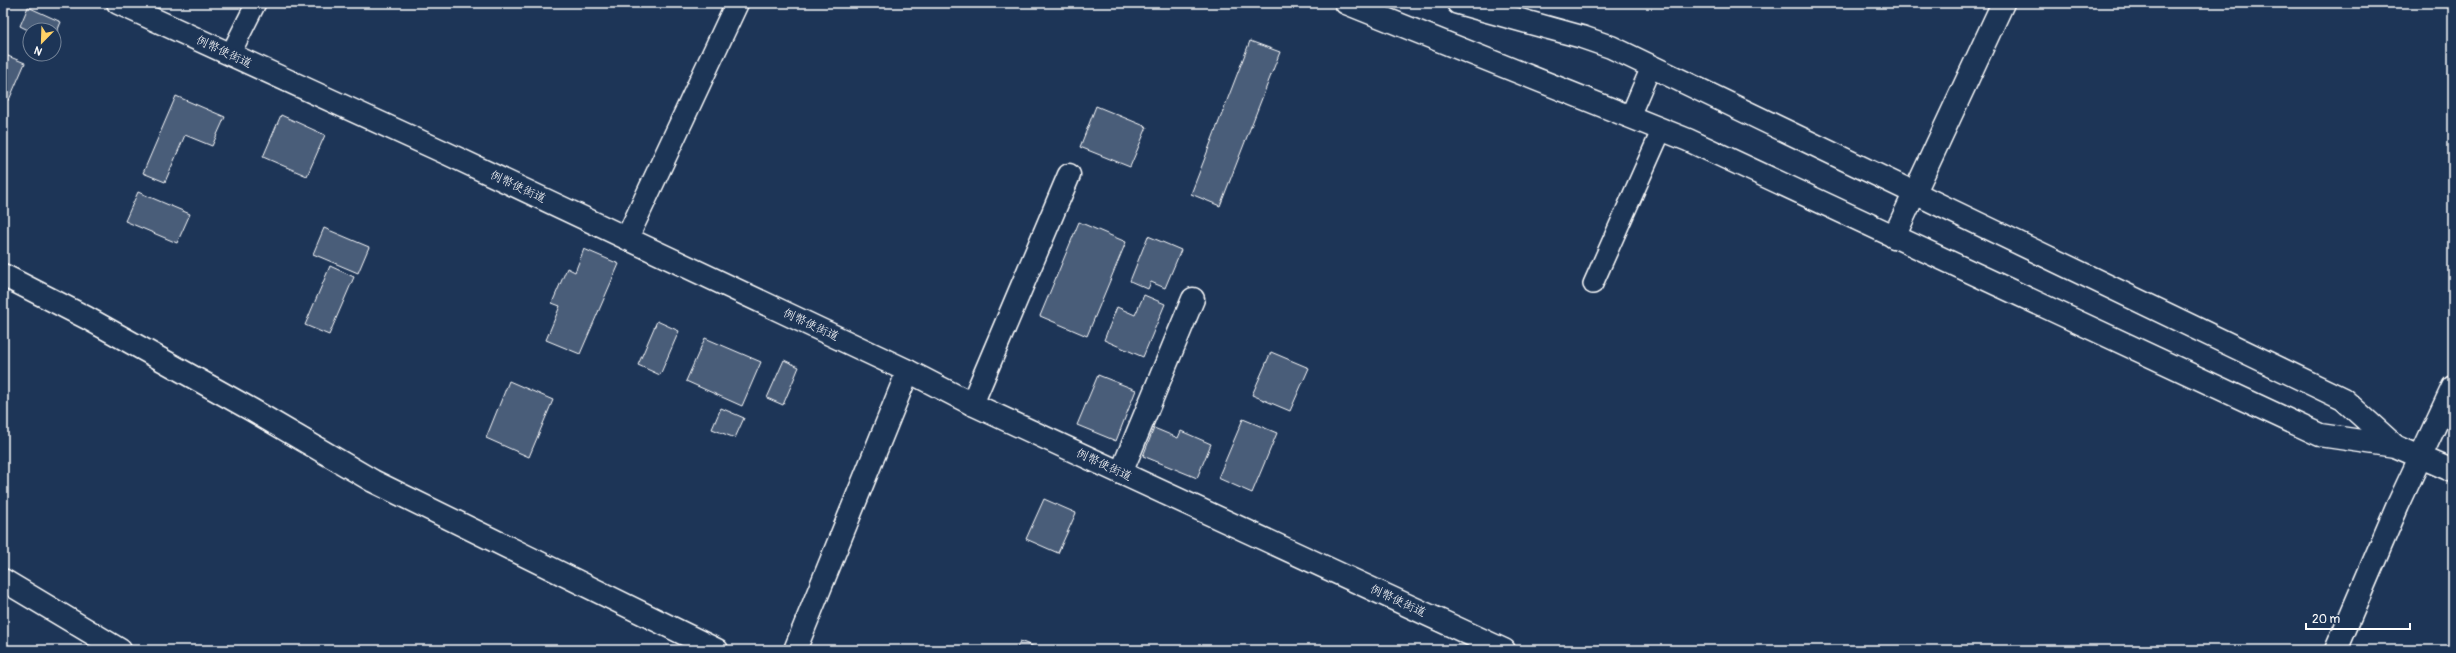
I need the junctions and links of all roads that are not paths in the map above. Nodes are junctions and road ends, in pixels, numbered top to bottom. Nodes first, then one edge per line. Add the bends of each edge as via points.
1 (118, 3) edge
2 (256, 3) edge
3 (737, 3) edge
4 (1458, 3) edge
5 (2003, 3) edge
6 (1348, 4) edge
7 (230, 55) junction
8 (1650, 67) junction
9 (1630, 116) junction
10 (1662, 129) junction
11 (1069, 175) dead end
12 (1914, 193) junction
13 (1894, 237) junction
14 (627, 238) junction
15 (3, 275) edge
16 (1593, 284) dead end
17 (1192, 299) dead end
18 (908, 371) junction
19 (2453, 387) edge
20 (972, 404) junction
21 (2394, 446) junction
22 (2420, 457) junction
23 (2453, 472) edge
24 (1121, 473) junction
25 (3, 580) edge
26 (120, 650) edge
27 (717, 650) edge
28 (796, 650) edge
29 (1504, 650) edge
30 (2336, 650) edge

1 - 7 street, 例幣使街道
2 - 7 lane
3 - 14 street
4 - 8 street via 1582,37 1611,47
5 - 12 street
6 - 9 street
7 - 14 street, 例幣使街道
8 - 9 lane
8 - 12 street
9 - 10 street
10 - 13 street
10 - 16 lane
11 - 20 street
12 - 13 street
12 - 21 street via 2343,399
13 - 21 street via 2320,435
14 - 18 street, 例幣使街道
15 - 27 street via 142,348 373,481
17 - 24 street
18 - 20 street, 例幣使街道
18 - 28 street
19 - 22 street
20 - 24 street, 例幣使街道
21 - 22 street
22 - 23 street
22 - 30 street
24 - 29 street, 例幣使街道
25 - 26 street

